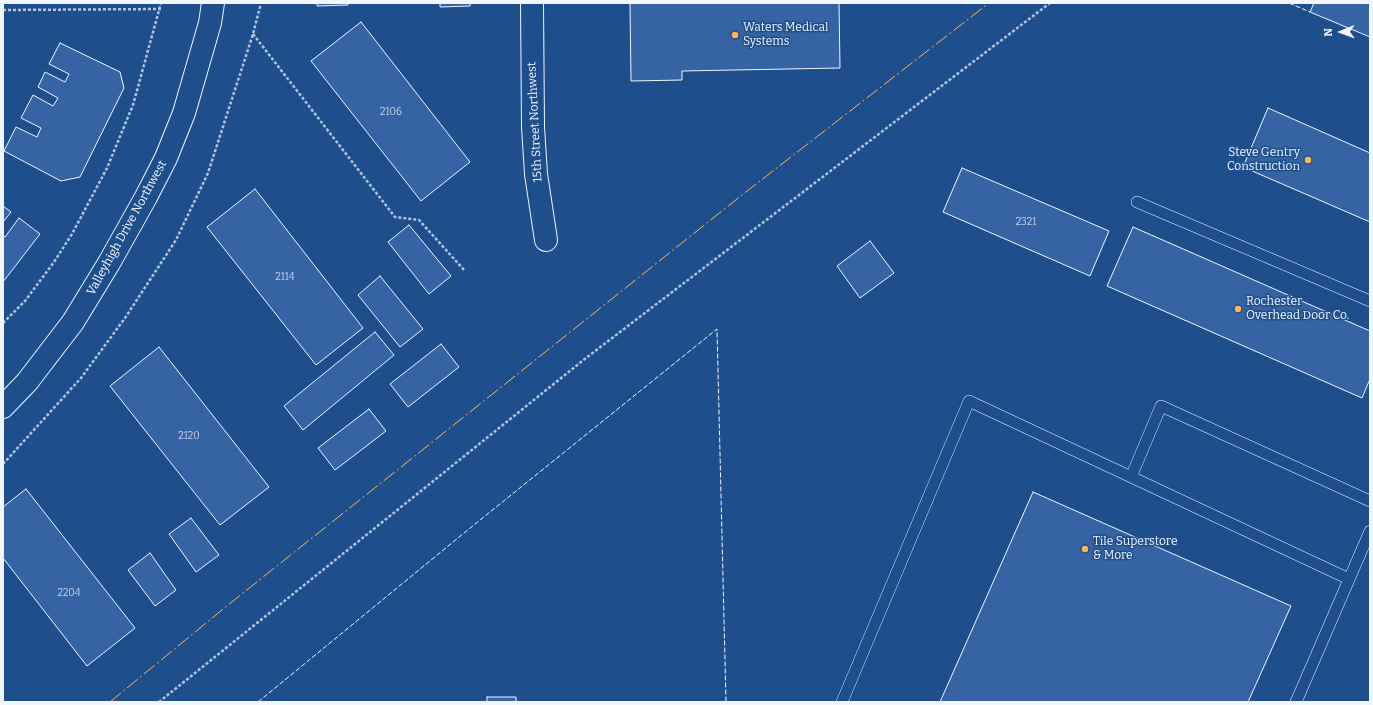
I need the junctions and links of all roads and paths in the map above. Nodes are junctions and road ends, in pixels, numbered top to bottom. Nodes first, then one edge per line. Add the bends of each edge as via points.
1 (161, 3) edge
2 (213, 3) edge
3 (261, 3) edge
4 (532, 3) edge
5 (1050, 3) edge
6 (161, 9) junction
7 (3, 10) edge
8 (253, 34) junction
9 (1138, 202) dead end
10 (546, 240) dead end
11 (465, 271) dead end
12 (1370, 301) edge
13 (3, 323) edge
14 (3, 407) edge
15 (3, 464) edge
16 (1131, 477) junction
17 (1370, 501) edge
18 (1370, 531) edge
19 (1349, 579) junction
20 (158, 702) edge
21 (842, 702) edge
22 (1296, 702) edge

1 - 6 path
2 - 14 main road, Valleyhigh Drive Northwest via 210,23 184,113 166,158 146,197 72,322 27,382
3 - 8 path
4 - 10 main road, 15th Street Northwest via 533,127 536,174
5 - 20 path via 586,358
6 - 7 path
6 - 13 path via 133,105 107,168 54,262 25,301
8 - 11 path via 395,217 419,220
8 - 15 path via 208,173 176,240 125,318 81,378
9 - 12 lane
16 - 17 lane via 1161,406
16 - 19 lane
16 - 21 lane via 969,401
18 - 19 lane
19 - 22 lane

